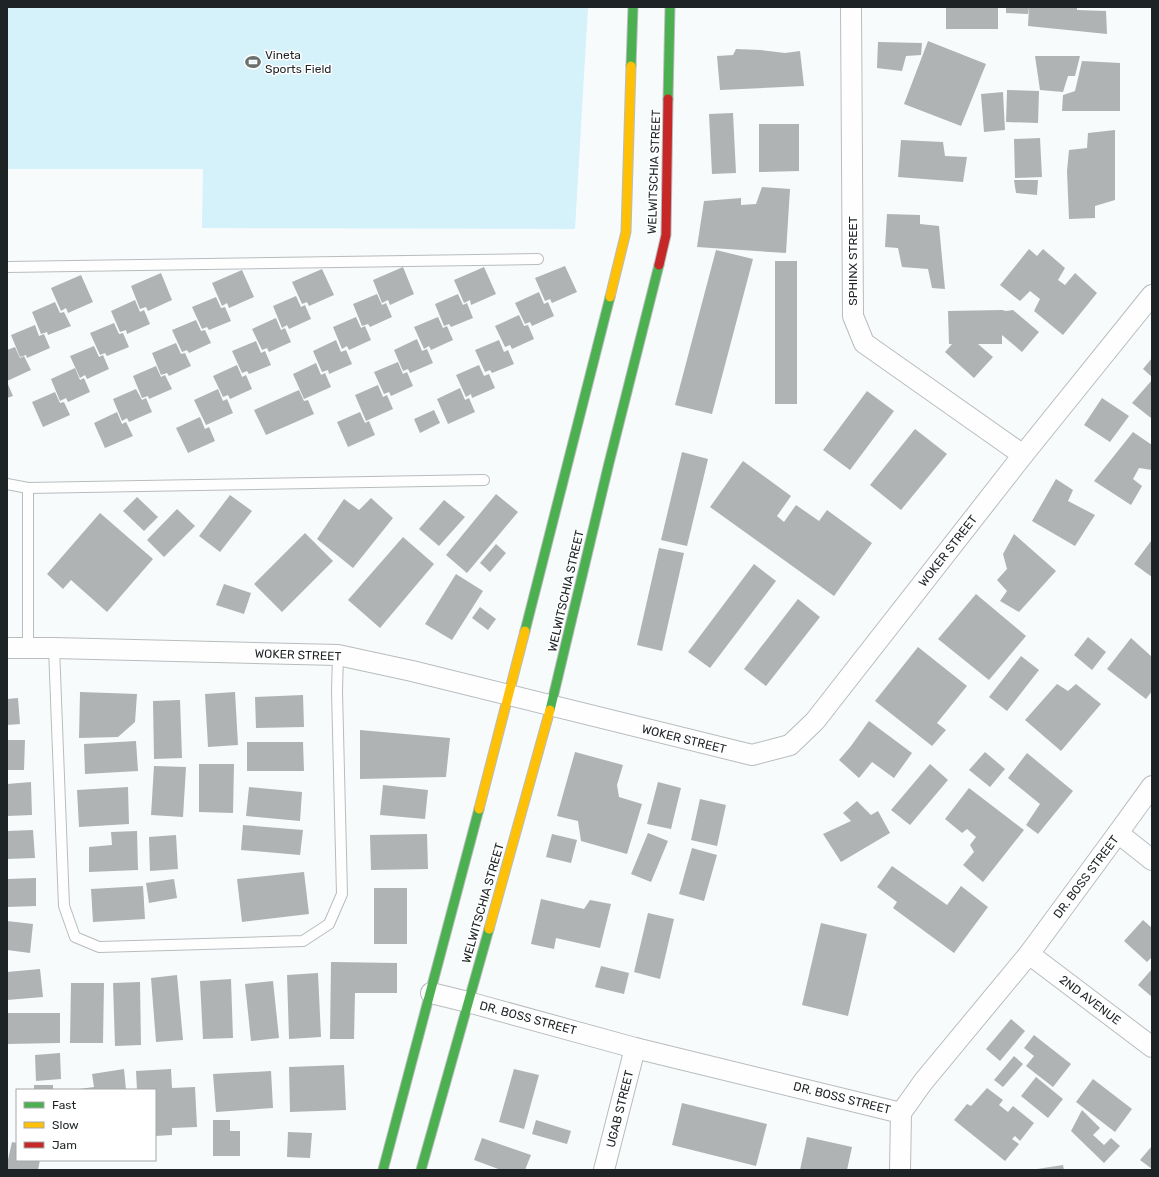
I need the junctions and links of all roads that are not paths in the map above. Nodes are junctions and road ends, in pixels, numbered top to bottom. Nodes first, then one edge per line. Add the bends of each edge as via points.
1 (633, 7) edge
2 (670, 7) edge
3 (851, 7) edge
4 (538, 259) dead end
5 (7, 267) edge
6 (1152, 295) edge
7 (1023, 455) junction
8 (484, 480) dead end
9 (7, 484) edge
10 (28, 488) junction
11 (7, 648) edge
12 (28, 648) junction
13 (54, 648) junction
14 (338, 655) junction
15 (509, 695) junction
16 (551, 706) junction
17 (1152, 786) edge
18 (1118, 833) junction
19 (1152, 860) edge
20 (1029, 954) junction
21 (431, 993) junction
22 (468, 1002) junction
23 (1152, 1047) edge
24 (635, 1048) junction
25 (901, 1113) junction
26 (383, 1170) edge
27 (421, 1170) edge
28 (604, 1170) edge
29 (900, 1170) edge

1 - 15 street via 626,232
2 - 16 street, WELWITSCHIA STREET via 666,235
3 - 7 street, SPHINX STREET via 853,316 864,343
4 - 5 lane
6 - 7 street, WOKER STREET
7 - 16 street, WOKER STREET via 815,721 790,745 752,755
8 - 10 lane
9 - 10 lane
10 - 12 lane
11 - 12 street, WOKER STREET
12 - 13 street, WOKER STREET
13 - 14 street, WOKER STREET
13 - 14 lane via 64,906 75,938 99,948 303,941 329,924 342,894
14 - 15 street, WOKER STREET
15 - 16 street, WOKER STREET
15 - 21 street
16 - 22 street, WELWITSCHIA STREET
17 - 18 street, DR. BOSS STREET
18 - 19 street
18 - 20 street, DR. BOSS STREET
20 - 23 street, 2ND AVENUE
20 - 25 street, DR. BOSS STREET via 923,1082
21 - 22 street, DR. BOSS STREET
21 - 26 street
22 - 24 street, DR. BOSS STREET
22 - 27 street, WELWITSCHIA STREET
24 - 25 street, DR. BOSS STREET
24 - 28 street, UGAB STREET
25 - 29 street

